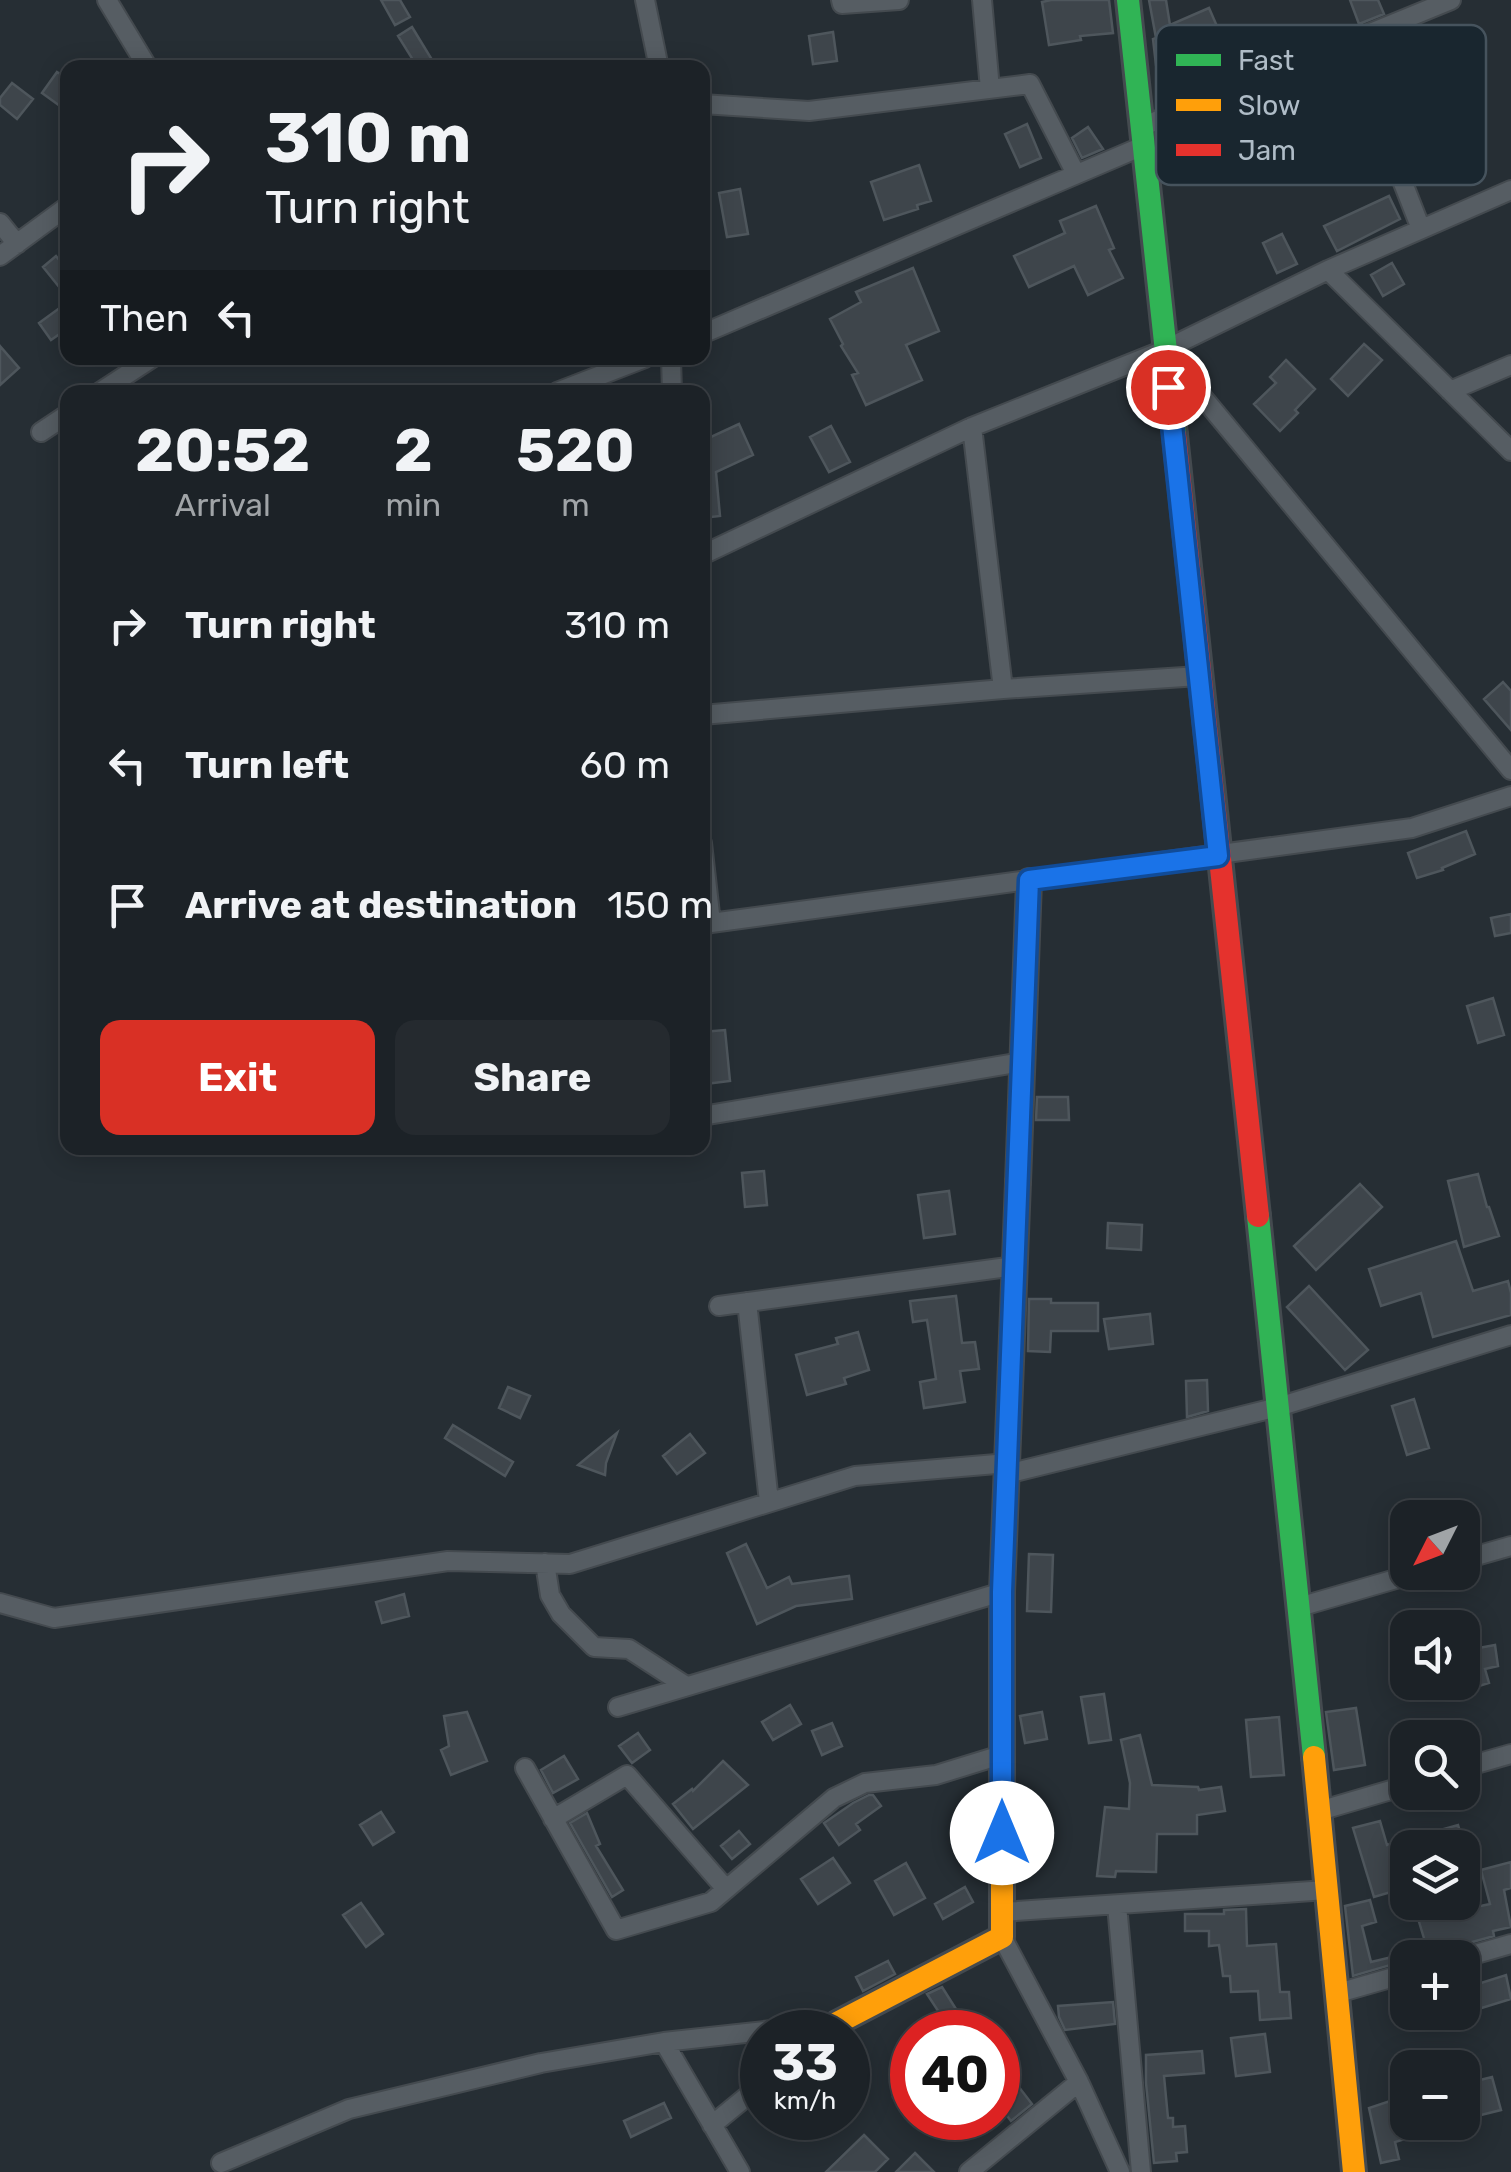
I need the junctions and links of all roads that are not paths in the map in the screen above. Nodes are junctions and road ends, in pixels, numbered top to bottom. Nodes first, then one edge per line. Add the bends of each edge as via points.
1 (107, 0) edge
2 (645, 0) edge
3 (841, 0) edge
4 (899, 0) edge
5 (982, 0) edge
6 (1128, 0) edge
7 (1451, 0) edge
8 (1390, 25) edge
9 (143, 60) edge
10 (656, 60) edge
11 (990, 90) junction
12 (710, 105) edge
13 (1156, 130) edge
14 (1142, 136) junction
15 (1076, 174) junction
16 (1405, 185) edge
17 (1511, 190) edge
18 (60, 212) edge
19 (0, 222) edge
20 (1422, 229) junction
21 (17, 244) junction
22 (0, 256) edge
23 (1328, 270) junction
24 (710, 331) edge
25 (1164, 350) junction
26 (141, 365) edge
27 (627, 365) edge
28 (1511, 366) edge
29 (125, 375) junction
30 (110, 385) edge
31 (130, 385) edge
32 (575, 385) edge
33 (1450, 391) junction
34 (60, 419) edge
35 (972, 427) junction
36 (41, 432) dead end
37 (1511, 451) edge
38 (710, 550) edge
39 (1199, 676) junction
40 (1003, 689) junction
41 (710, 714) edge
42 (1511, 770) edge
43 (1511, 796) edge
44 (1218, 856) junction
45 (1029, 880) junction
46 (710, 924) edge
47 (1022, 1062) junction
48 (710, 1115) edge
49 (1015, 1266) junction
50 (746, 1302) junction
51 (718, 1306) dead end
52 (1511, 1334) edge
53 (1278, 1407) junction
54 (1007, 1468) junction
55 (769, 1502) junction
56 (1511, 1546) edge
57 (1480, 1555) edge
58 (544, 1563) junction
59 (1390, 1581) edge
60 (1002, 1592) junction
61 (0, 1603) edge
62 (1299, 1608) junction
63 (686, 1686) junction
64 (618, 1707) dead end
65 (1002, 1754) junction
66 (1511, 1754) edge
67 (1480, 1763) edge
68 (525, 1768) dead end
69 (1390, 1790) edge
70 (1320, 1811) junction
71 (553, 1818) junction
72 (726, 1889) junction
73 (1327, 1890) junction
74 (1118, 1906) junction
75 (1002, 1912) junction
76 (1002, 1937) junction
77 (1511, 1944) edge
78 (1480, 1953) edge
79 (1390, 1979) edge
80 (1338, 1994) junction
81 (865, 2010) edge
82 (740, 2036) edge
83 (664, 2042) junction
84 (1079, 2082) junction
85 (740, 2102) edge
86 (712, 2125) junction
87 (221, 2163) dead end
88 (740, 2172) edge
89 (969, 2172) edge
90 (1120, 2172) edge
91 (1142, 2172) edge
92 (1354, 2172) edge

1 - 9 street
2 - 10 street
3 - 4 street
5 - 11 street
6 - 14 street
7 - 8 street
11 - 12 street via 810,111
11 - 15 street via 1030,84
13 - 14 street
14 - 15 street
14 - 25 street
15 - 24 street
16 - 20 street
17 - 20 street
18 - 21 street
19 - 21 street
20 - 23 street
21 - 22 street
23 - 25 street
23 - 33 street
25 - 35 street
25 - 39 street
25 - 42 street
26 - 29 street
27 - 32 street
28 - 33 street
29 - 30 street
29 - 31 street
33 - 37 street
34 - 36 street
35 - 38 street
35 - 40 street
39 - 40 street
39 - 44 street
40 - 41 street
43 - 44 street via 1412,828
44 - 45 street
44 - 53 street
45 - 46 street
45 - 47 street
47 - 48 street
47 - 49 street
49 - 50 street
49 - 54 street
50 - 51 street
50 - 55 street
52 - 53 street
53 - 54 street
53 - 62 street
54 - 55 street via 854,1476
54 - 60 street
55 - 58 street via 570,1564
56 - 57 street
58 - 61 street via 448,1562 54,1618
58 - 63 street via 550,1596 594,1646 629,1649
59 - 62 street
60 - 63 street
60 - 65 street
62 - 70 street
63 - 64 street
65 - 72 street via 936,1775 865,1782 834,1798
65 - 75 street
66 - 67 street
68 - 71 street
69 - 70 street
70 - 73 street
71 - 72 street via 627,1775
71 - 72 street via 616,1930 712,1902
73 - 74 street
73 - 80 street
74 - 75 street
74 - 91 street
75 - 76 street
76 - 81 street
76 - 84 street
77 - 78 street
79 - 80 street
80 - 92 street
82 - 83 street
83 - 86 street
83 - 87 street via 541,2063 349,2109
84 - 89 street
84 - 90 street
85 - 86 street
86 - 88 street

